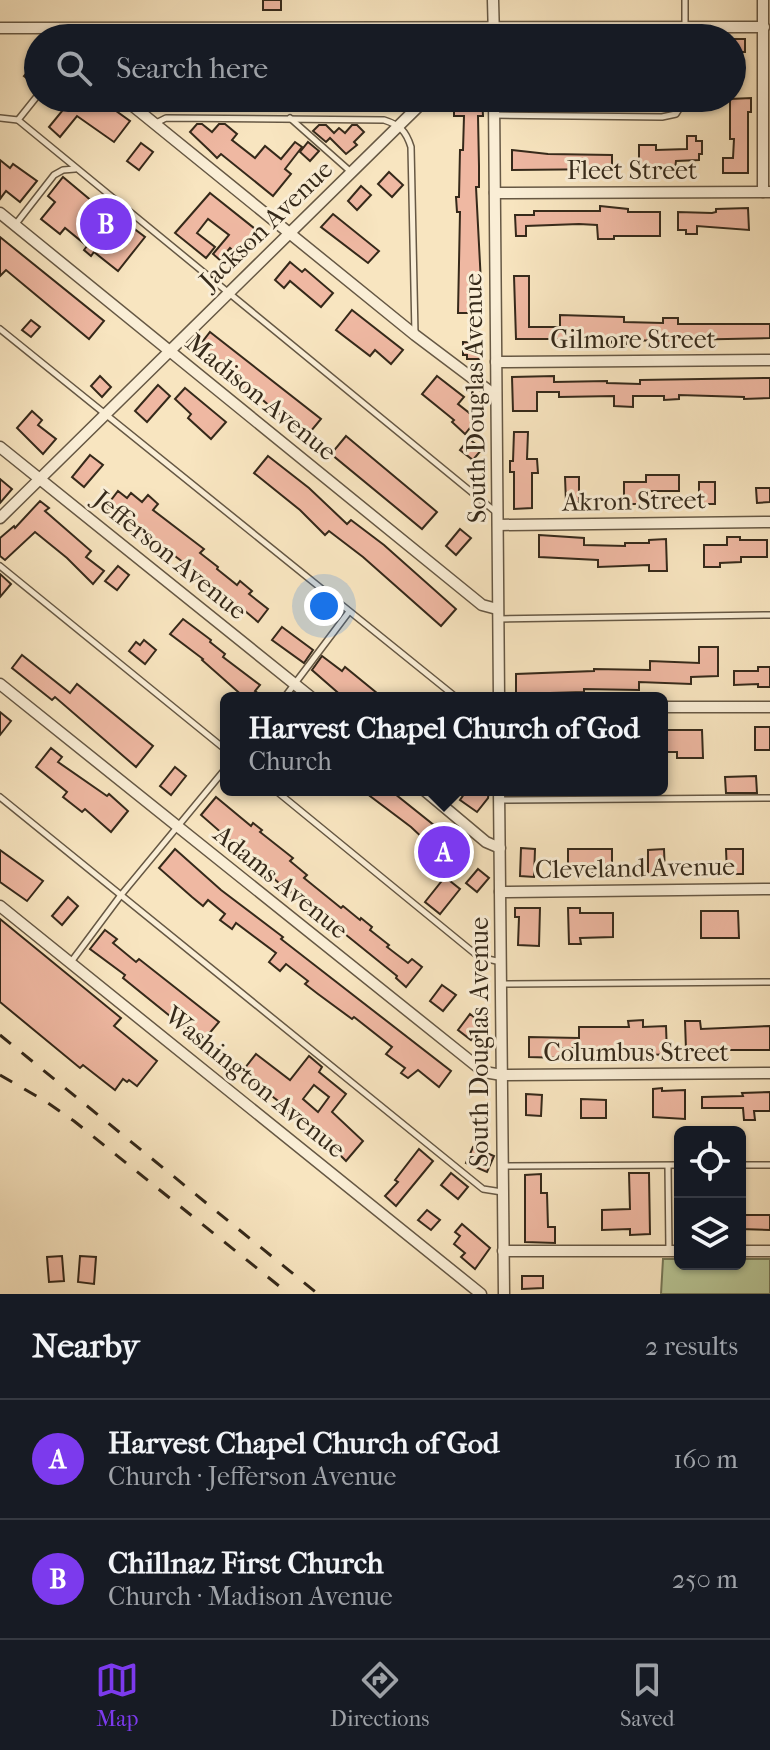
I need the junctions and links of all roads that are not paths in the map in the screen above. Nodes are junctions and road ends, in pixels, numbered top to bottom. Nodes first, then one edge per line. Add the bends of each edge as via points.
1 (493, 0) edge
2 (685, 0) edge
3 (763, 0) edge
4 (494, 24) edge
5 (685, 24) edge
6 (764, 27) junction
7 (0, 28) edge
8 (746, 28) edge
9 (24, 30) edge
10 (24, 112) edge
11 (141, 112) edge
12 (412, 112) edge
13 (677, 112) edge
14 (494, 115) joint
15 (290, 117) junction
16 (0, 118) edge
17 (18, 120) junction
18 (155, 123) junction
19 (399, 125) junction
20 (76, 169) junction
21 (351, 172) junction
22 (766, 192) edge
23 (495, 193) junction
24 (0, 213) edge
25 (15, 225) junction
26 (290, 233) junction
27 (228, 292) junction
28 (0, 329) edge
29 (415, 335) junction
30 (169, 352) junction
31 (770, 360) edge
32 (496, 362) junction
33 (496, 396) junction
34 (105, 414) junction
35 (0, 447) edge
36 (40, 478) junction
37 (0, 518) edge
38 (498, 519) junction
39 (770, 522) edge
40 (0, 566) edge
41 (348, 612) junction
42 (498, 614) junction
43 (770, 615) edge
44 (0, 684) edge
45 (295, 684) junction
46 (289, 692) edge
47 (305, 692) edge
48 (449, 692) edge
49 (499, 692) edge
50 (668, 707) edge
51 (770, 707) edge
52 (220, 745) edge
53 (220, 775) edge
54 (282, 796) edge
55 (431, 796) edge
56 (500, 796) edge
57 (590, 796) edge
58 (0, 797) edge
59 (770, 798) edge
60 (178, 827) junction
61 (500, 848) junction
62 (770, 889) edge
63 (500, 892) junction
64 (121, 895) junction
65 (0, 906) edge
66 (501, 962) junction
67 (70, 963) junction
68 (770, 982) edge
69 (501, 984) junction
70 (770, 1073) edge
71 (502, 1075) junction
72 (746, 1165) edge
73 (770, 1165) edge
74 (502, 1166) junction
75 (668, 1166) junction
76 (674, 1166) edge
77 (502, 1192) junction
78 (503, 1251) junction
79 (674, 1251) edge
80 (746, 1251) edge
81 (770, 1251) edge
82 (481, 1294) edge
83 (504, 1294) edge

1 - 4 street
2 - 5 lane
3 - 6 street
6 - 8 street
6 - 22 street
7 - 9 street
10 - 17 lane
11 - 18 street
12 - 19 street, Jackson Avenue
13 - 14 lane via 662,117
14 - 23 street, South Douglas Avenue
15 - 18 lane via 166,118
15 - 19 lane
15 - 21 lane
16 - 17 lane
17 - 20 lane
18 - 26 street
19 - 21 street, Jackson Avenue
19 - 29 lane via 411,147
20 - 25 lane via 54,175
20 - 27 lane
21 - 26 street, Jackson Avenue
22 - 23 street, Fleet Street
23 - 32 street, South Douglas Avenue
24 - 25 street, Madison Avenue
25 - 30 street, Madison Avenue
26 - 27 street, Jackson Avenue
26 - 29 street
27 - 30 street, Jackson Avenue
27 - 38 lane
28 - 34 lane
29 - 33 street
30 - 34 street, Jackson Avenue
30 - 42 street, Madison Avenue
31 - 32 street, Gilmore Street
32 - 33 street, South Douglas Avenue
33 - 38 street, South Douglas Avenue
34 - 36 street, Jackson Avenue
34 - 41 lane
35 - 36 street, Jefferson Avenue
36 - 37 street, Jackson Avenue
36 - 45 street, Jefferson Avenue
38 - 39 street, Akron Street
38 - 42 street, South Douglas Avenue
40 - 52 lane
41 - 45 lane
41 - 48 lane
42 - 43 lane
42 - 49 street, South Douglas Avenue
44 - 60 street, Adams Avenue
45 - 46 lane
45 - 47 street, Jefferson Avenue
50 - 51 street
53 - 60 lane
54 - 66 lane via 479,957
55 - 61 street
56 - 61 street, South Douglas Avenue
57 - 59 lane
58 - 64 lane
60 - 64 lane
60 - 71 street, Adams Avenue via 466,1060 484,1072
61 - 63 street, South Douglas Avenue
62 - 63 street, Cleveland Avenue
63 - 66 street, South Douglas Avenue
64 - 67 lane
64 - 77 lane via 483,1189
65 - 67 street, Washington Avenue
66 - 69 street, South Douglas Avenue
67 - 82 street, Washington Avenue
68 - 69 lane
69 - 71 street, South Douglas Avenue
70 - 71 street, Columbus Street
71 - 74 street, South Douglas Avenue
72 - 73 lane
74 - 75 lane
74 - 77 street, South Douglas Avenue
75 - 76 lane
75 - 79 lane
77 - 78 street, South Douglas Avenue
78 - 79 street
78 - 83 street, South Douglas Avenue
80 - 81 street

